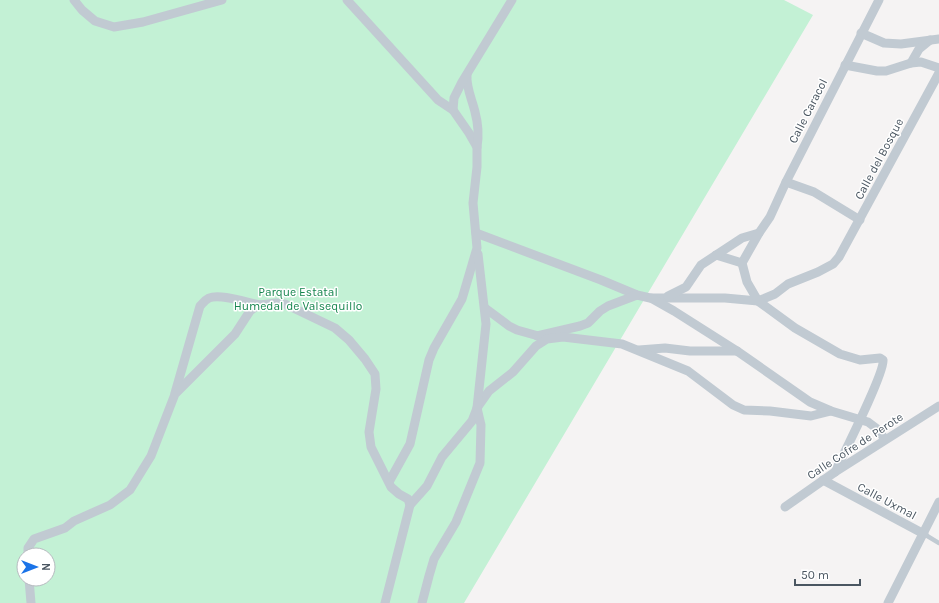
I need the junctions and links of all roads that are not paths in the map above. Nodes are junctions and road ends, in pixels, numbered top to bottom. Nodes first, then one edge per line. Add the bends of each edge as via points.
1 (74, 0) edge
2 (222, 0) edge
3 (347, 0) edge
4 (512, 0) edge
5 (879, 0) edge
6 (861, 33) junction
7 (934, 40) edge
8 (911, 63) junction
9 (845, 65) junction
10 (939, 68) edge
11 (468, 73) junction
12 (939, 73) edge
13 (453, 110) junction
14 (477, 147) junction
15 (786, 182) junction
16 (860, 220) junction
17 (758, 233) junction
18 (476, 234) junction
19 (477, 248) junction
20 (716, 255) junction
21 (742, 263) junction
22 (637, 295) junction
23 (666, 297) junction
24 (650, 298) junction
25 (758, 301) junction
26 (260, 305) junction
27 (485, 308) junction
28 (537, 336) junction
29 (547, 339) junction
30 (637, 350) junction
31 (737, 351) junction
32 (175, 394) junction
33 (939, 406) edge
34 (478, 408) junction
35 (831, 411) junction
36 (859, 420) junction
37 (885, 440) junction
38 (835, 472) junction
39 (823, 480) junction
40 (389, 482) junction
41 (939, 502) edge
42 (410, 505) junction
43 (785, 507) dead end
44 (924, 534) junction
45 (939, 543) edge
46 (29, 547) edge
47 (30, 587) edge
48 (31, 603) edge
49 (385, 603) edge
50 (422, 603) edge
51 (888, 603) edge

1 - 2 street via 82,10 96,20 114,26 143,22
3 - 13 street via 438,100
4 - 11 street
5 - 6 street, Calle Caracol
6 - 7 street via 884,43 901,44
6 - 9 street, Calle Caracol
7 - 8 street via 919,49
8 - 9 street via 886,71
8 - 10 street via 921,62
9 - 15 street, Calle Caracol
11 - 13 street via 454,98
11 - 14 street via 467,82 478,128
12 - 16 street, Calle del Bosque
13 - 14 street
14 - 18 street via 473,198
15 - 16 street via 814,192
15 - 17 street, Calle Caracol via 770,217
16 - 25 street, Calle del Bosque via 833,264
17 - 20 street via 742,238
17 - 21 street, Calle Caracol
18 - 19 street
18 - 22 street
19 - 27 street
19 - 40 street via 462,299 429,360 410,444
20 - 21 street
20 - 23 street via 701,265 686,286
21 - 25 street via 747,282
22 - 24 street
22 - 28 street via 608,306 588,323
23 - 24 street
23 - 25 street
24 - 31 street
25 - 36 street via 795,328 840,354 860,360 883,360
26 - 32 street via 250,311 235,334
26 - 32 street via 218,296 205,300 200,306
26 - 40 street via 285,304 335,328 365,359 375,374 376,389 369,432 371,448
27 - 28 street via 509,326
27 - 34 street via 486,324
28 - 29 street
29 - 30 street via 563,337 622,344
29 - 34 street via 536,346 513,372 489,391
30 - 31 street via 665,348
30 - 35 street via 688,371 744,410 811,416
31 - 35 street via 810,402
32 - 46 street via 157,443 130,490 110,505 74,521 60,531 34,539
33 - 37 street, Calle Cofre de Perote
34 - 42 street via 472,421 442,457 427,486
34 - 50 street via 481,426 480,463 456,522 434,559
35 - 36 street
36 - 37 street via 868,422 876,428
36 - 38 street
37 - 38 street, Calle Cofre de Perote
38 - 39 street, Calle Cofre de Perote
39 - 43 street, Calle Cofre de Perote
39 - 44 street, Calle Uxmal
40 - 42 street via 394,491 408,499
41 - 44 street
42 - 49 street
44 - 45 lane, Calle Uxmal
44 - 51 street
47 - 48 street

